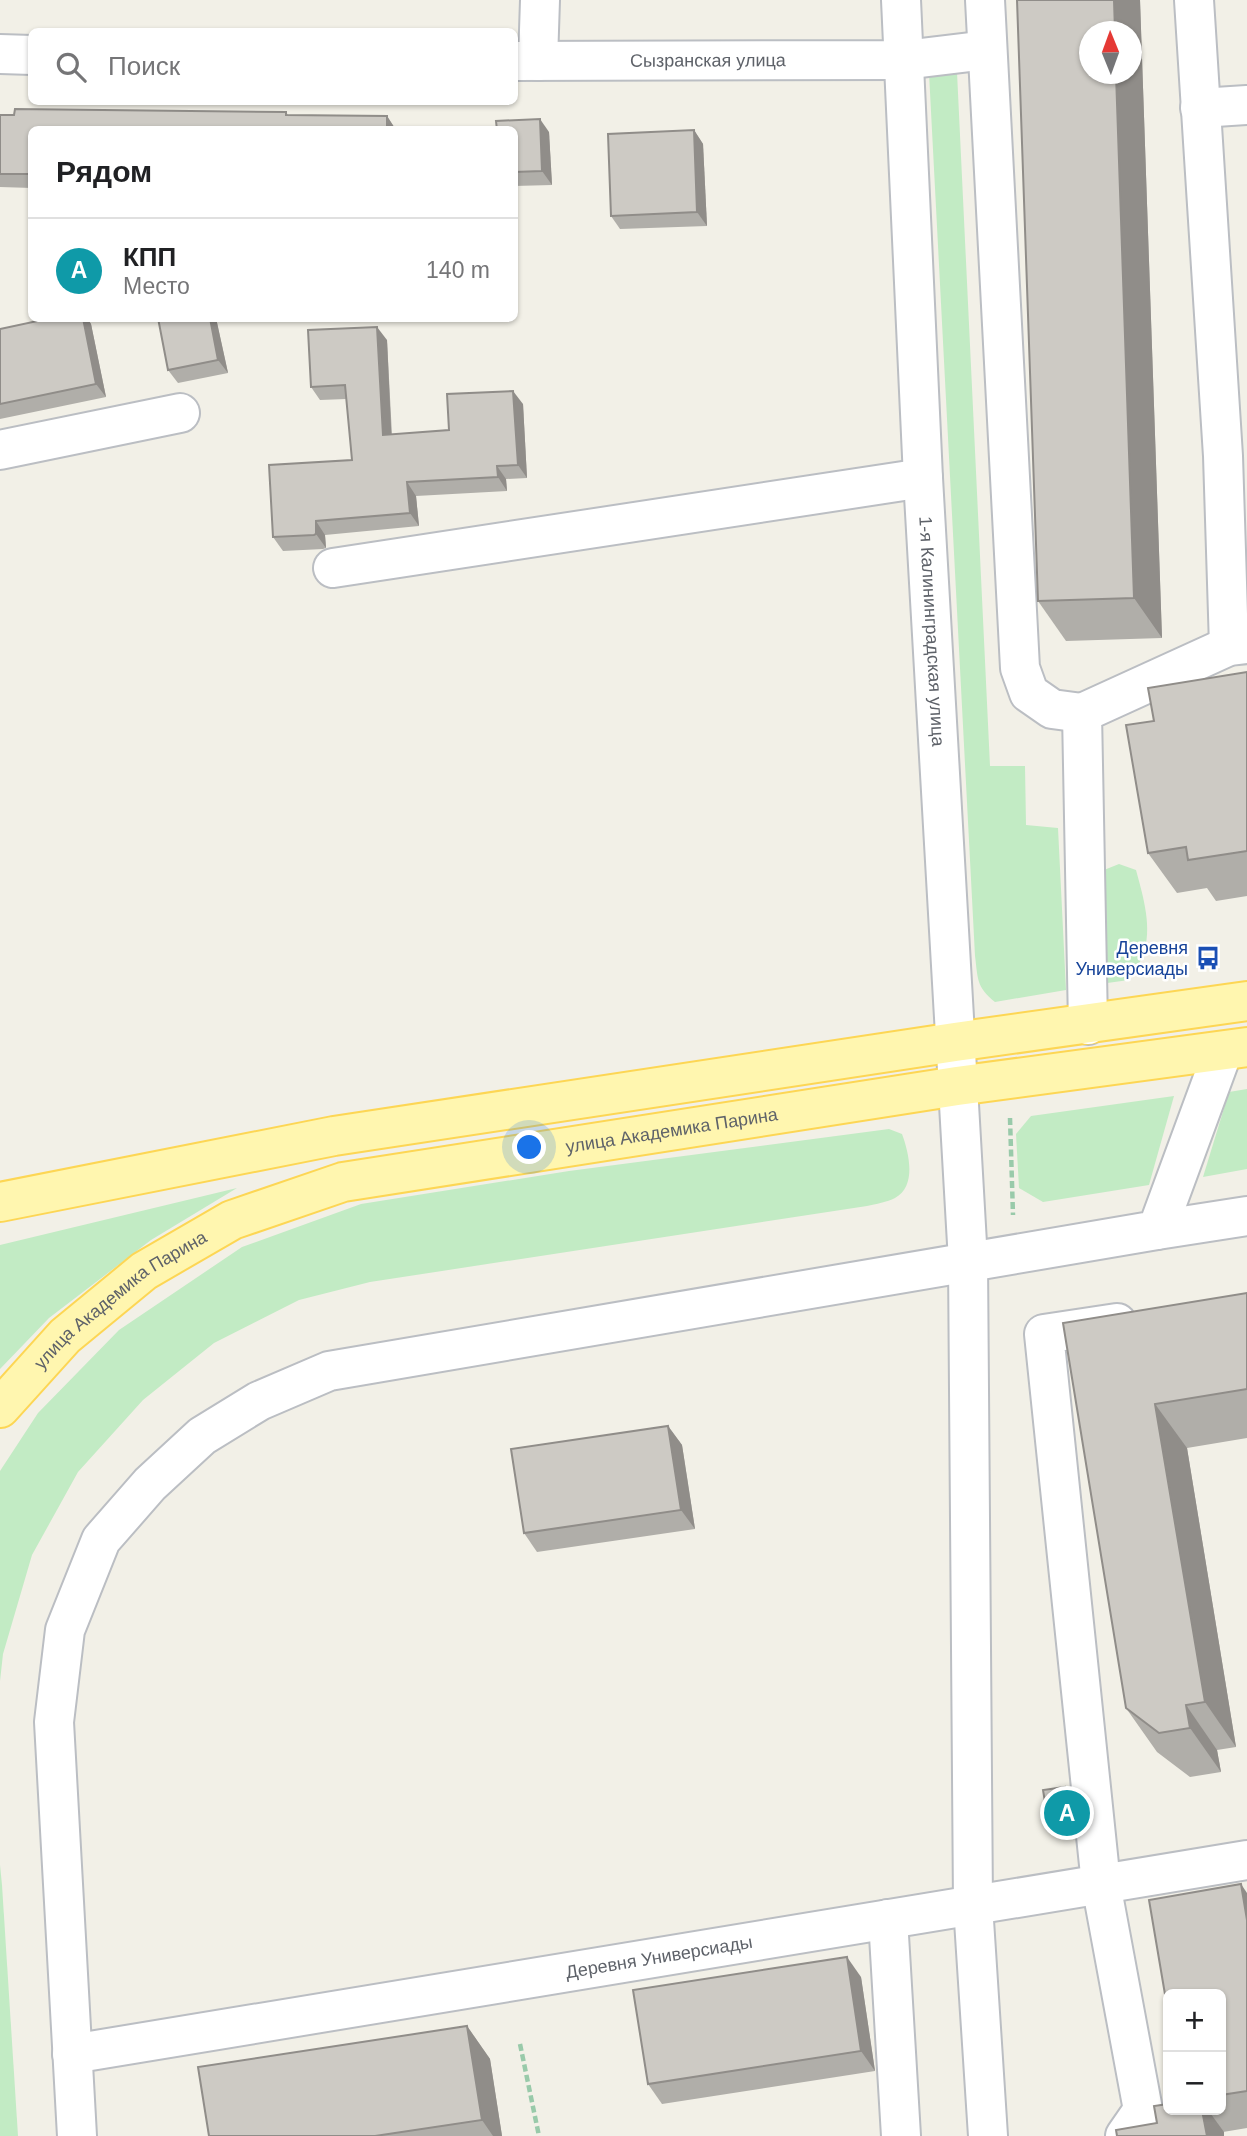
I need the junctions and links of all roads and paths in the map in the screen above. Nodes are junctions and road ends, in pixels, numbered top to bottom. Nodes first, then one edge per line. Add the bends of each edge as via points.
1 (540, 0) edge
2 (901, 0) edge
3 (985, 0) edge
4 (1194, 0) edge
5 (987, 50) junction
6 (0, 54) edge
7 (28, 55) edge
8 (904, 60) junction
9 (526, 61) edge
10 (1247, 105) edge
11 (1200, 108) junction
12 (180, 413) dead end
13 (0, 450) edge
14 (923, 478) junction
15 (333, 569) dead end
16 (1238, 645) edge
17 (1082, 713) junction
18 (1247, 1001) edge
19 (1088, 1025) junction
20 (955, 1042) junction
21 (1235, 1049) edge
22 (957, 1086) junction
23 (1010, 1118) dead end
24 (0, 1202) edge
25 (1247, 1216) edge
26 (1157, 1230) junction
27 (1014, 1254) junction
28 (968, 1261) junction
29 (1152, 1317) edge
30 (0, 1408) edge
31 (1247, 1860) edge
32 (1101, 1884) junction
33 (973, 1905) junction
34 (888, 1919) junction
35 (520, 2045) dead end
36 (72, 2054) junction
37 (77, 2136) edge
38 (539, 2136) edge
39 (901, 2136) edge
40 (988, 2136) edge
41 (1125, 2136) edge

1 - 9 street
2 - 8 street, 1-я Калининградская улица
3 - 5 street
4 - 11 street
5 - 8 street, Сызранская улица
5 - 17 street via 1020,668 1029,693 1040,701 1052,709
6 - 7 street
8 - 9 street, Сызранская улица
8 - 14 street, 1-я Калининградская улица
10 - 11 street
11 - 16 street
12 - 13 street
14 - 15 street
14 - 20 street, 1-я Калининградская улица
16 - 17 street
17 - 19 street
18 - 19 main road
19 - 20 main road
20 - 22 street, 1-я Калининградская улица
20 - 24 main road via 334,1136
21 - 22 main road, улица Академика Парина
21 - 26 street
22 - 28 street, 1-я Калининградская улица
22 - 30 main road, улица Академика Парина via 343,1182 232,1220 144,1271 65,1336
23 - 27 path
25 - 26 street
26 - 27 street
27 - 28 street
28 - 33 street, 1-я Калининградская улица
28 - 36 street via 329,1371 259,1401 202,1436 150,1483 101,1540 65,1630 54,1722
29 - 32 street via 1044,1335
31 - 32 street, Деревня Универсиады
32 - 33 street, Деревня Универсиады
32 - 41 street via 1143,2110
33 - 34 street, Деревня Универсиады
33 - 40 street, 1-я Калининградская улица
34 - 36 street, Деревня Универсиады
34 - 39 street
35 - 38 path
36 - 37 street

